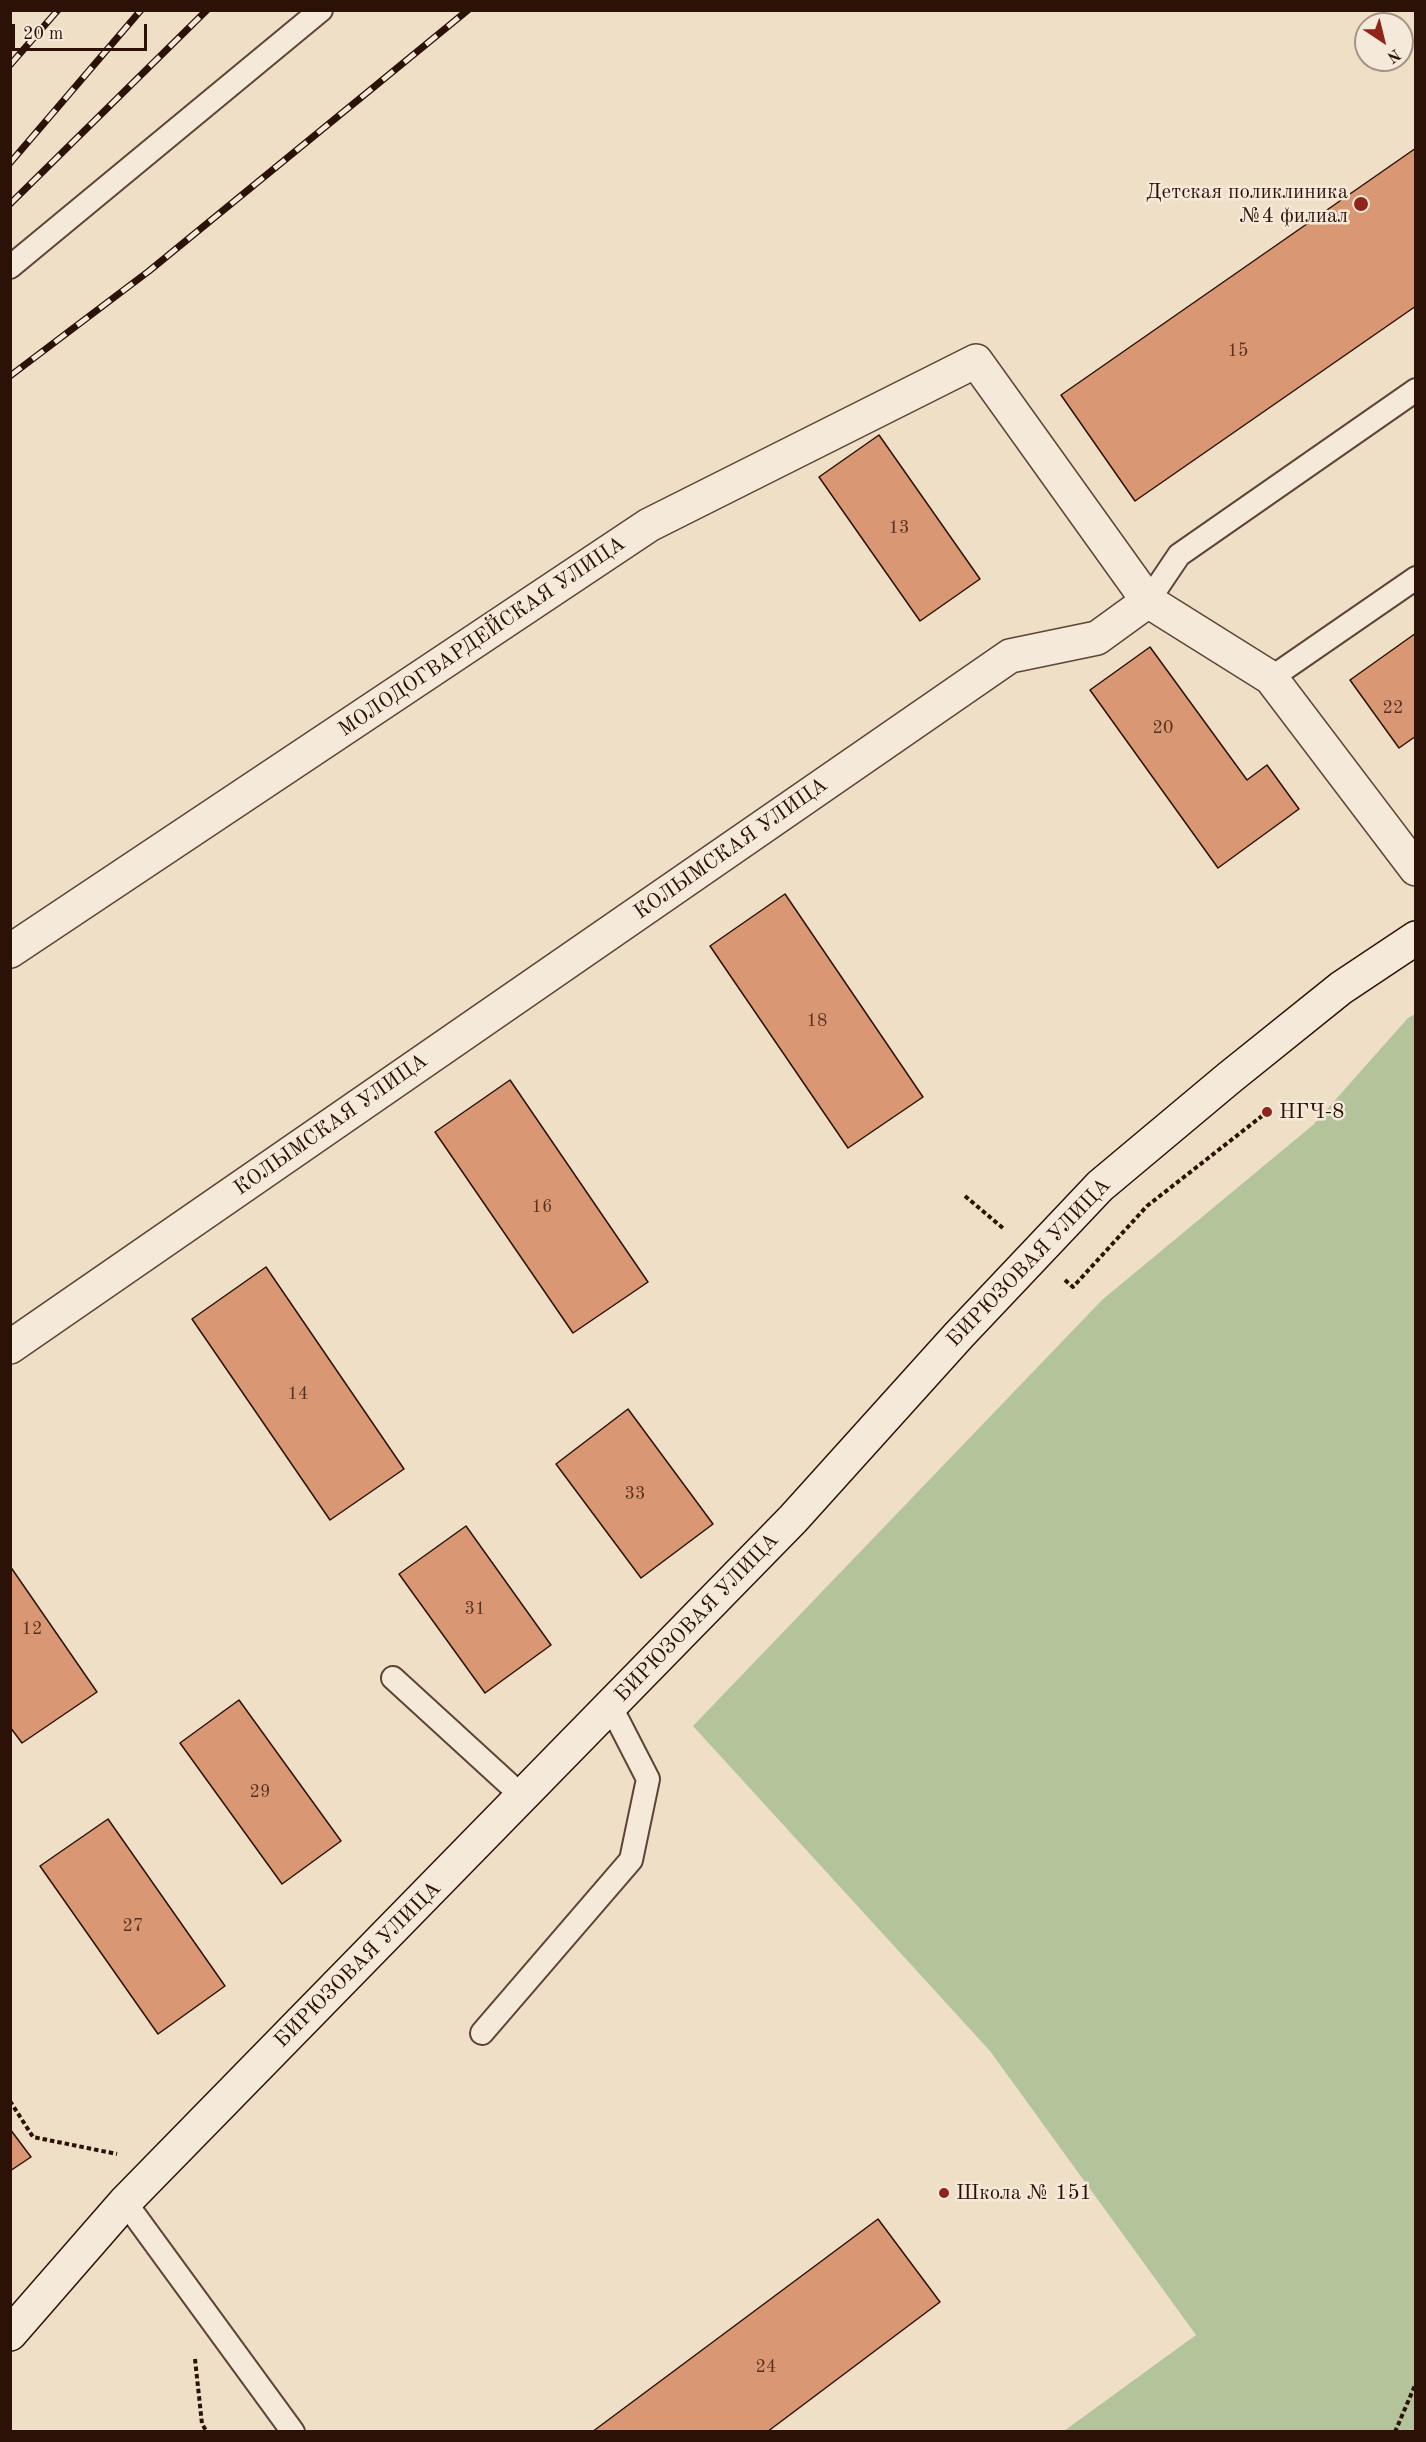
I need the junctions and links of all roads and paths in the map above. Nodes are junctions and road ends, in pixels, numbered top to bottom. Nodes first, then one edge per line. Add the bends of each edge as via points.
1 (321, 10) edge
2 (10, 267) edge
3 (1416, 390) edge
4 (1416, 578) edge
5 (1148, 601) junction
6 (1271, 678) junction
7 (1411, 854) edge
8 (1416, 938) edge
9 (10, 951) edge
10 (10, 1347) edge
11 (393, 1678) dead end
12 (611, 1707) junction
13 (523, 1797) junction
14 (482, 2032) dead end
15 (10, 2101) edge
16 (118, 2154) dead end
17 (125, 2202) junction
18 (10, 2334) edge
19 (1416, 2383) edge
20 (293, 2432) edge
21 (1395, 2432) edge

1 - 2 lane
3 - 5 lane via 1179,555
4 - 6 lane
5 - 6 street
5 - 9 street, МОЛОДОГВАРДЕЙСКАЯ УЛИЦА via 976,361 650,525
5 - 10 street, КОЛЫМСКАЯ УЛИЦА via 1097,638 1010,656
6 - 7 street
8 - 12 street, БИРЮЗОВАЯ УЛИЦА via 1341,988 1100,1186 793,1519
11 - 13 lane
12 - 13 street, БИРЮЗОВАЯ УЛИЦА
12 - 14 lane via 648,1779 631,1860
13 - 17 street, БИРЮЗОВАЯ УЛИЦА
15 - 16 path via 33,2137
17 - 18 street, БИРЮЗОВАЯ УЛИЦА
17 - 20 lane
19 - 21 path

